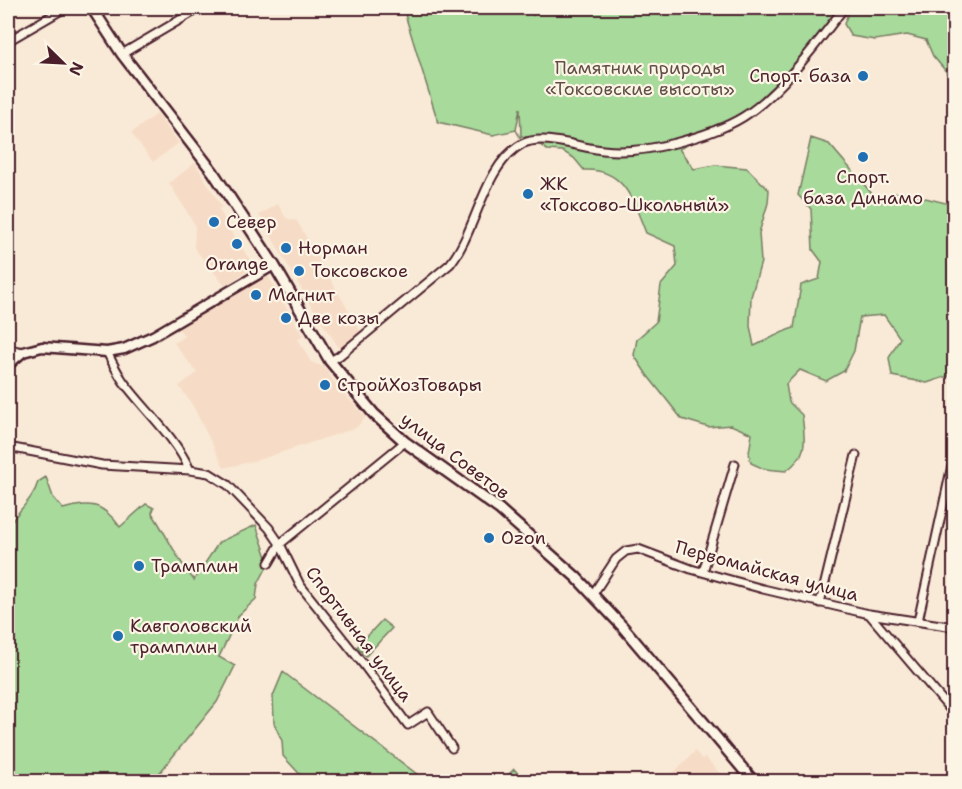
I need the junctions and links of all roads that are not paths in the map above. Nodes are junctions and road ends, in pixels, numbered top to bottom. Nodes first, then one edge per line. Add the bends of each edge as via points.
1 (66, 8) edge
2 (92, 8) edge
3 (200, 8) edge
4 (844, 8) edge
5 (8, 41) edge
6 (122, 54) junction
7 (274, 265) junction
8 (8, 350) edge
9 (22, 352) junction
10 (107, 352) junction
11 (330, 361) junction
12 (8, 365) edge
13 (405, 442) junction
14 (8, 447) edge
15 (856, 455) dead end
16 (954, 456) edge
17 (735, 464) dead end
18 (190, 470) junction
19 (280, 544) junction
20 (268, 563) dead end
21 (703, 572) junction
22 (593, 594) junction
23 (820, 603) junction
24 (869, 614) junction
25 (918, 621) junction
26 (954, 627) edge
27 (954, 714) edge
28 (452, 748) dead end
29 (754, 782) edge

1 - 5 street
2 - 6 main road, улица Советов
3 - 6 street
4 - 11 street via 815,46 764,100 729,125 690,140 644,149 603,150 546,141 521,145 506,157 486,190 450,264
6 - 7 main road, улица Советов via 213,172
7 - 10 street via 153,336
7 - 11 main road, улица Советов
8 - 9 street
9 - 10 street via 42,347
9 - 12 street
10 - 18 street via 123,380 169,435
11 - 13 main road, улица Советов via 374,414
13 - 19 street
13 - 22 main road, улица Советов via 505,513
14 - 18 street, Спортивная улица via 102,465
15 - 23 street
16 - 25 street
17 - 21 street
18 - 19 street, Спортивная улица via 209,473 228,485
19 - 20 street
19 - 28 street, Спортивная улица via 300,585 408,725 428,712
21 - 22 street, Первомайская улица via 638,549 626,551 616,559
21 - 23 street, Первомайская улица
22 - 29 main road, улица Советов
23 - 24 street, Первомайская улица
24 - 25 street, Первомайская улица
24 - 27 street
25 - 26 street, Первомайская улица

